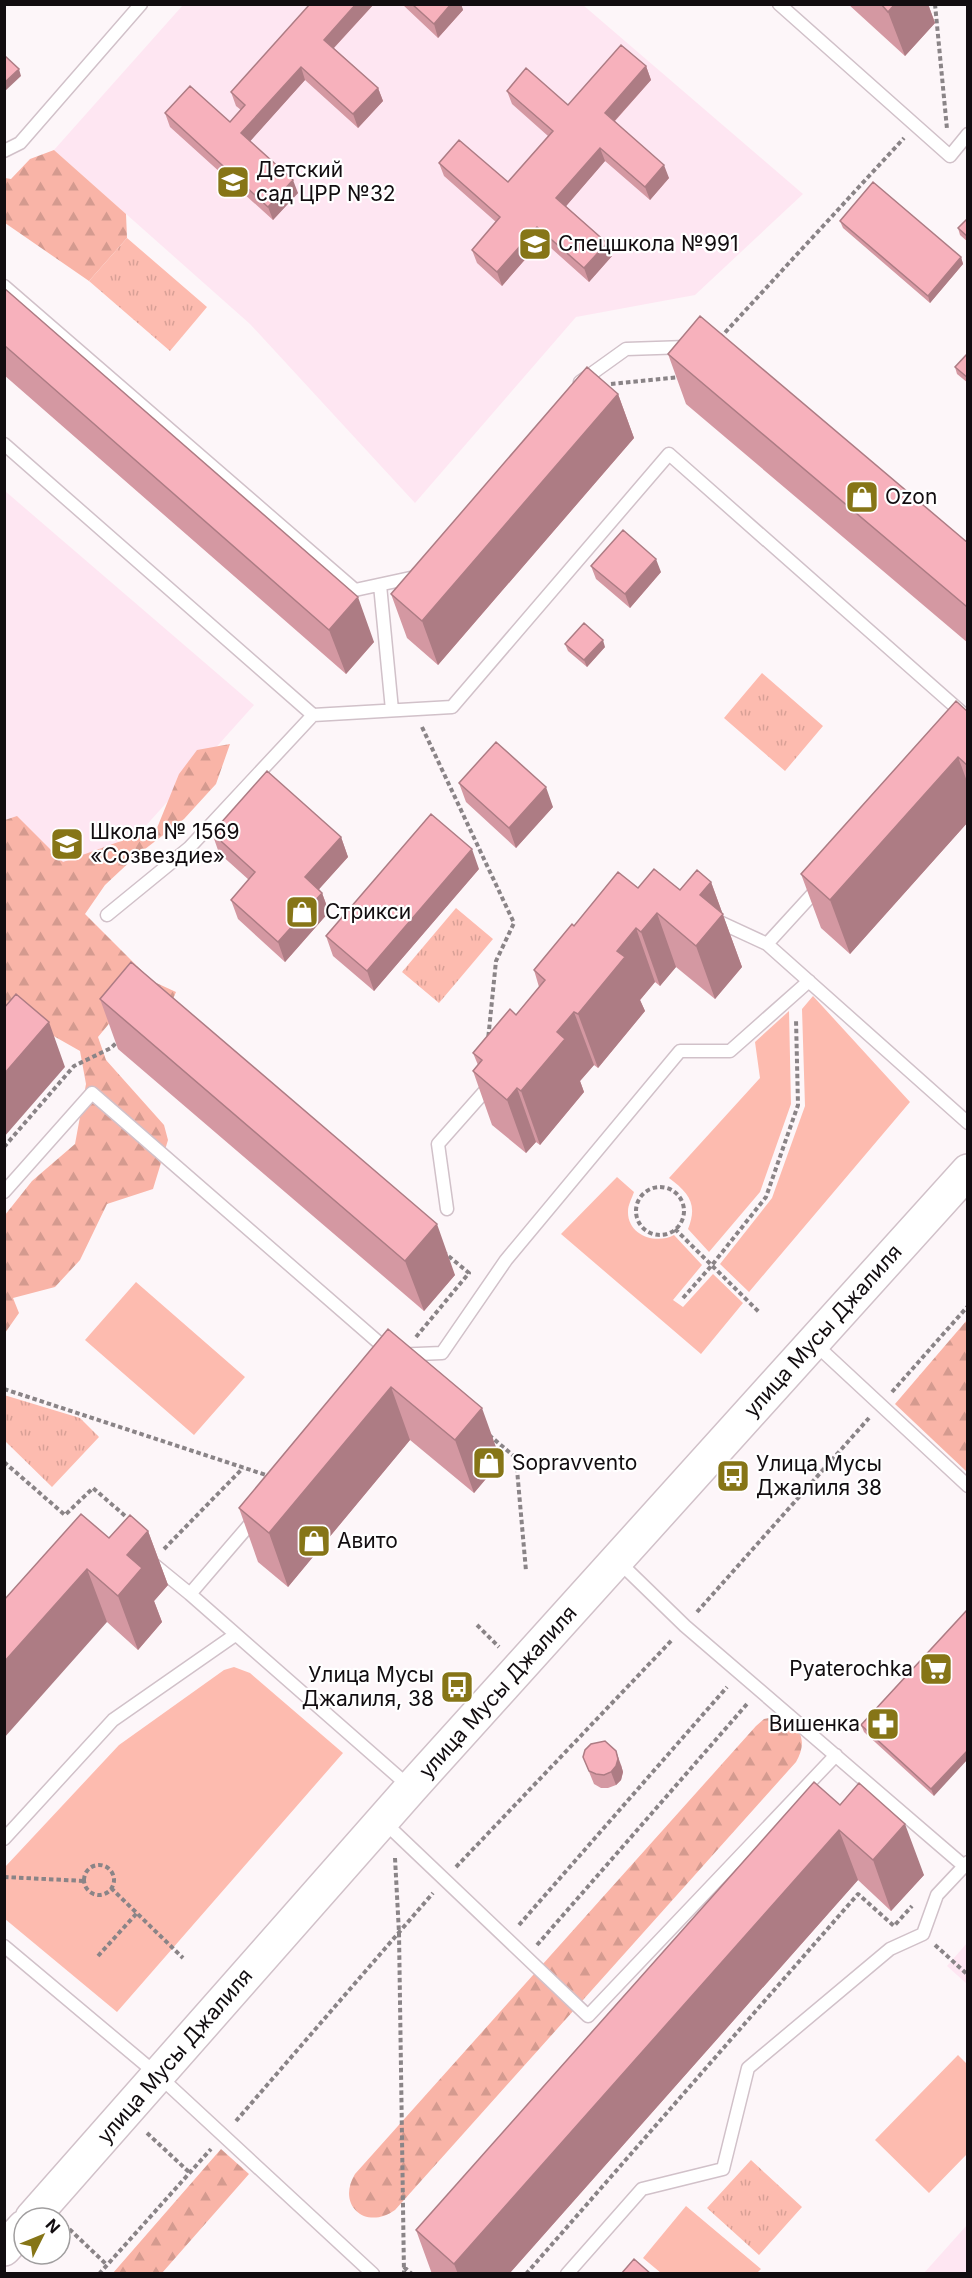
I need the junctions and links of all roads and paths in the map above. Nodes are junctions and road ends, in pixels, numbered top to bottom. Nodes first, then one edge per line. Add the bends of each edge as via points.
1 (141, 4) edge
2 (779, 4) edge
3 (935, 4) edge
4 (915, 125) junction
5 (968, 134) edge
6 (4, 151) edge
7 (950, 156) junction
8 (4, 286) edge
9 (712, 346) joint
10 (688, 370) edge
11 (610, 384) edge
12 (569, 390) edge
13 (4, 444) edge
14 (429, 559) edge
15 (380, 585) junction
16 (414, 709) junction
17 (392, 710) junction
18 (313, 714) junction
19 (968, 718) edge
20 (831, 873) edge
21 (703, 914) edge
22 (107, 915) dead end
23 (767, 944) junction
24 (809, 981) junction
25 (794, 994) junction
26 (124, 1032) edge
27 (486, 1050) edge
28 (497, 1077) edge
29 (968, 1123) edge
30 (4, 1147) edge
31 (968, 1171) edge
32 (4, 1192) edge
33 (447, 1209) dead end
34 (675, 1229) junction
35 (441, 1250) dead end
36 (712, 1265) junction
37 (683, 1298) dead end
38 (968, 1306) edge
39 (760, 1312) dead end
40 (812, 1341) junction
41 (409, 1354) junction
42 (4, 1389) edge
43 (880, 1405) junction
44 (482, 1430) edge
45 (4, 1462) edge
46 (243, 1468) junction
47 (275, 1478) edge
48 (968, 1486) edge
49 (263, 1508) edge
50 (138, 1526) edge
51 (155, 1542) dead end
52 (140, 1553) edge
53 (617, 1561) junction
54 (526, 1571) dead end
55 (190, 1594) junction
56 (685, 1626) junction
57 (236, 1635) junction
58 (740, 1673) junction
59 (760, 1690) junction
60 (836, 1755) junction
61 (411, 1788) junction
62 (388, 1826) junction
63 (4, 1839) edge
64 (966, 1864) edge
65 (4, 1876) edge
66 (444, 1879) junction
67 (84, 1881) junction
68 (111, 1888) junction
69 (917, 1900) dead end
70 (137, 1913) junction
71 (399, 1933) junction
72 (923, 1934) junction
73 (507, 1939) junction
74 (4, 1946) edge
75 (98, 1956) dead end
76 (526, 1957) junction
77 (183, 1958) dead end
78 (968, 1975) edge
79 (159, 2076) junction
80 (147, 2133) dead end
81 (223, 2136) junction
82 (190, 2173) junction
83 (43, 2206) edge
84 (72, 2232) edge
85 (107, 2265) junction
86 (404, 2266) junction
87 (99, 2274) edge
88 (373, 2274) edge
89 (404, 2274) edge
90 (412, 2274) edge
91 (526, 2274) edge
92 (567, 2274) edge

1 - 6 lane via 20,143
2 - 4 lane
3 - 7 path
4 - 7 lane
4 - 9 path
5 - 7 lane
8 - 15 lane via 355,590
9 - 12 lane via 626,349
10 - 11 path via 680,379
13 - 18 lane
14 - 15 lane via 414,577
15 - 17 lane
16 - 17 lane
16 - 19 lane via 452,707 669,454
16 - 27 path via 514,923 496,961
17 - 18 lane
18 - 22 lane via 189,848
20 - 23 lane
21 - 23 lane
23 - 24 lane
24 - 25 lane
24 - 29 lane
25 - 36 path via 798,1105 766,1197
25 - 41 lane via 730,1051 680,1051 506,1260 442,1353
26 - 30 path via 111,1048 74,1066
28 - 33 lane via 438,1144
31 - 40 main road, улица Мусы Джалиля
32 - 41 lane via 92,1093 389,1359
34 - 34 path via 655,1235 638,1222 638,1201 644,1192 664,1187 681,1200 682,1221
34 - 36 path
35 - 41 path via 469,1273 418,1333
36 - 37 path
36 - 39 path
38 - 43 path
40 - 43 lane
40 - 53 main road, улица Мусы Джалиля
42 - 46 path
43 - 48 lane
43 - 56 path
44 - 54 path via 516,1458
45 - 50 path via 65,1515 93,1488
46 - 47 path
46 - 51 path via 164,1549
49 - 55 lane
52 - 55 lane
53 - 56 lane
53 - 61 main road, улица Мусы Джалиля
55 - 57 lane
56 - 58 lane
56 - 66 path
57 - 61 lane
57 - 63 lane via 114,1720
58 - 59 lane
58 - 73 path
59 - 60 lane
59 - 76 path
60 - 64 lane
60 - 76 lane via 588,2016
61 - 62 main road, улица Мусы Джалиля
62 - 66 lane
62 - 71 path
62 - 79 main road, улица Мусы Джалиля
64 - 72 lane via 937,1895
65 - 67 path
66 - 71 path
66 - 73 lane
67 - 68 path via 98,1895
67 - 68 path via 90,1868 106,1866 114,1875
68 - 70 path
69 - 91 path via 894,1926 858,1894
70 - 75 path
70 - 77 path
71 - 81 path
71 - 86 path
72 - 78 path
72 - 92 lane via 890,1949 748,2068 723,2169 642,2189
73 - 76 lane
74 - 79 lane
79 - 81 lane
79 - 83 main road, улица Мусы Джалиля
80 - 82 path
81 - 82 path
81 - 88 lane
82 - 85 path
84 - 85 path
85 - 87 path
86 - 89 path
86 - 90 path

